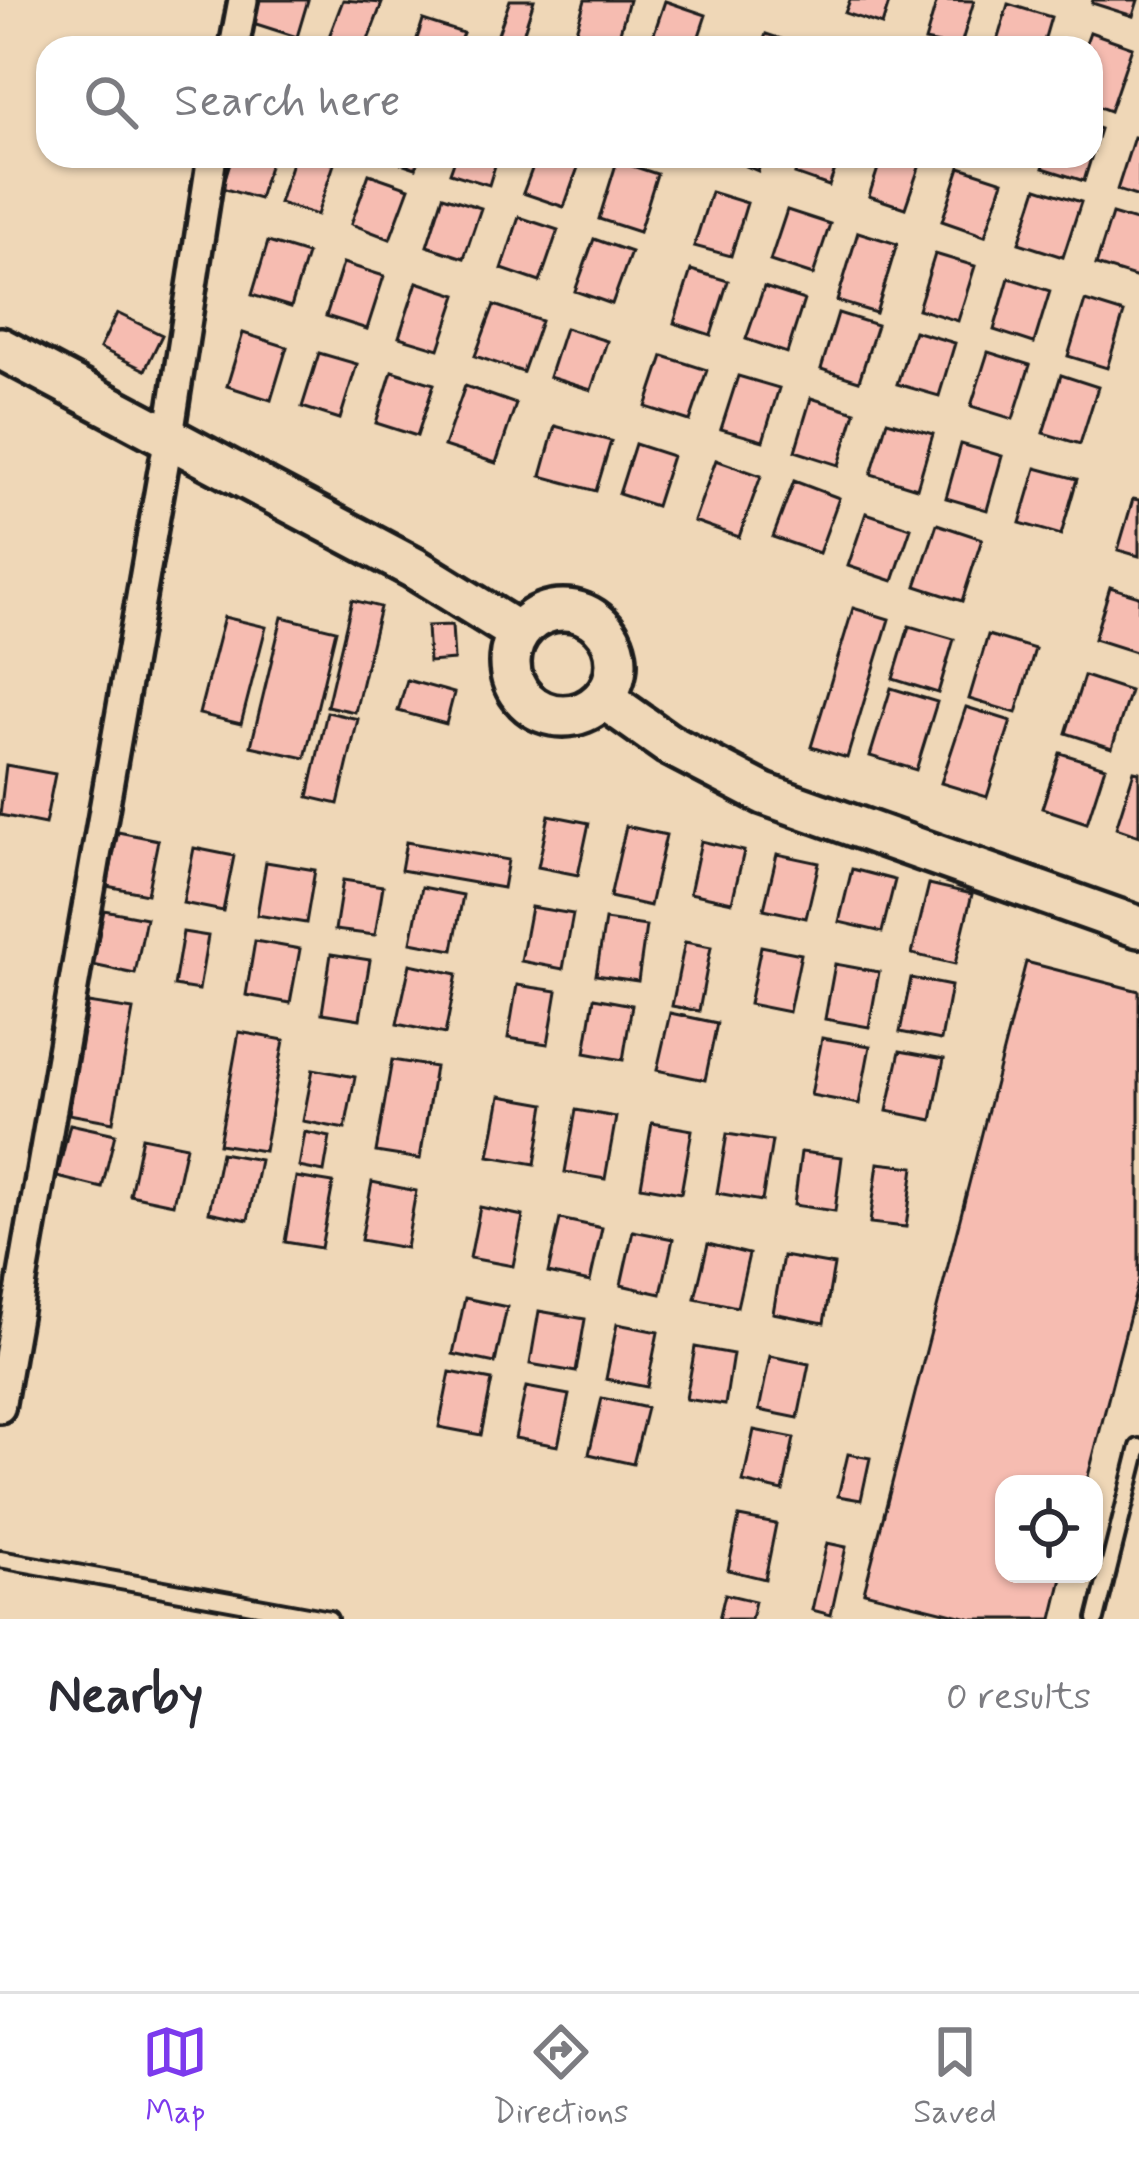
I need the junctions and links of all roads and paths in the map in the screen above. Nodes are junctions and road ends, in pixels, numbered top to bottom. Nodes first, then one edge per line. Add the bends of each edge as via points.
1 (243, 0) edge
2 (236, 36) edge
3 (210, 168) edge
4 (0, 348) edge
5 (170, 436) junction
6 (519, 633) junction
7 (603, 698) junction
8 (1139, 927) edge
9 (0, 1408) edge
10 (1139, 1447) edge
11 (0, 1559) edge
12 (328, 1619) edge
13 (1096, 1619) edge

1 - 2 street
3 - 5 street
4 - 5 street
5 - 6 street
5 - 9 street
6 - 7 street via 512,677 534,707 570,716
6 - 7 street via 557,610 599,623 616,660
7 - 8 street via 668,744 764,794
10 - 13 lane
11 - 12 lane

